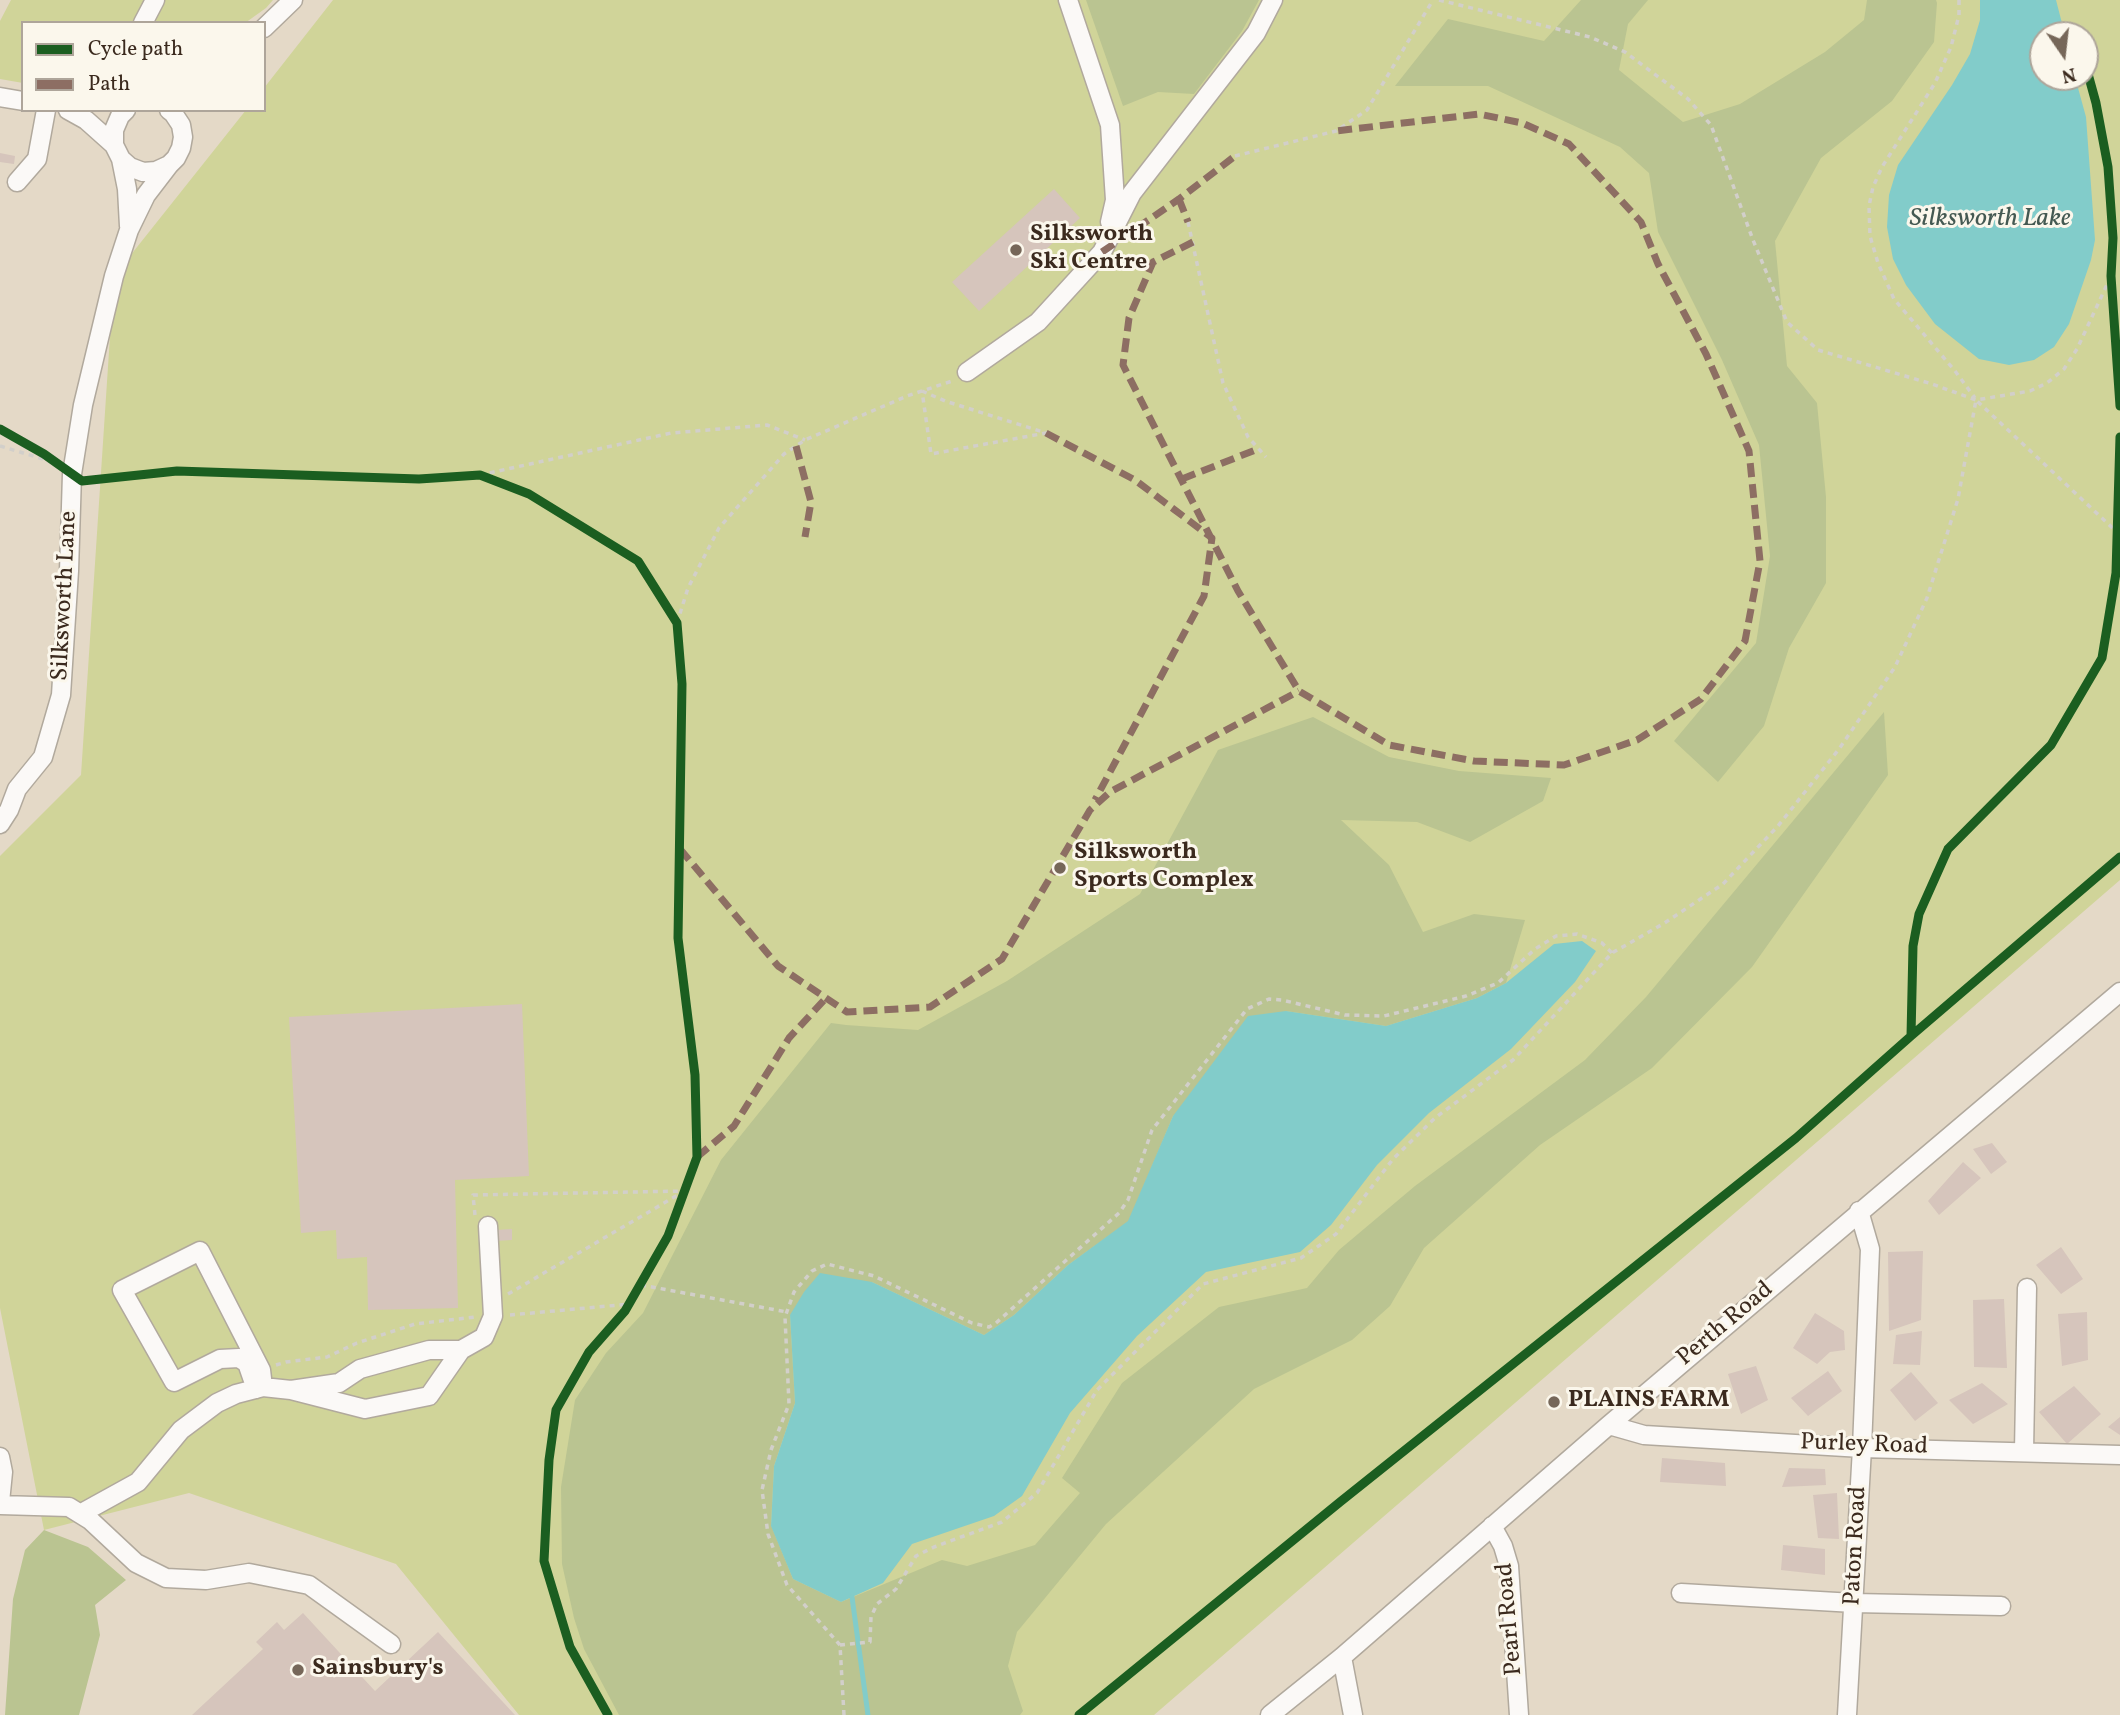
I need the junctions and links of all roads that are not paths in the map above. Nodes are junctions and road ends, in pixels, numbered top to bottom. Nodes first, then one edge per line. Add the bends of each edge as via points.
1 (155, 0) edge
2 (293, 0) edge
3 (1068, 0) edge
4 (1273, 0) edge
5 (144, 21) edge
6 (266, 26) edge
7 (0, 97) edge
8 (21, 101) edge
9 (46, 112) edge
10 (72, 112) edge
11 (124, 112) edge
12 (184, 118) edge
13 (117, 152) junction
14 (169, 165) junction
15 (17, 182) dead end
16 (129, 230) junction
17 (1102, 252) junction
18 (967, 372) road end
19 (8, 791) edge
20 (0, 824) edge
21 (2120, 992) edge
22 (1859, 1211) junction
23 (488, 1226) road end
24 (2027, 1288) dead end
25 (461, 1350) junction
26 (260, 1382) junction
27 (291, 1390) junction
28 (1609, 1425) junction
29 (1862, 1448) junction
30 (2024, 1451) junction
31 (2120, 1455) edge
32 (0, 1457) edge
33 (0, 1503) edge
34 (80, 1514) junction
35 (1492, 1525) junction
36 (1681, 1593) dead end
37 (1854, 1603) junction
38 (2001, 1606) dead end
39 (391, 1644) dead end
40 (1342, 1657) junction
41 (1270, 1715) edge
42 (1353, 1715) edge
43 (1519, 1715) edge
44 (1847, 1715) edge

1 - 5 street
2 - 6 street
3 - 17 street via 1110,125 1115,200
4 - 17 street via 1256,33 1132,193
7 - 8 street
9 - 15 street via 37,159
10 - 13 street via 86,120
11 - 13 street, Silksworth Lane via 114,130
12 - 14 street, Silksworth Lane via 181,148
13 - 14 street via 130,167 143,172
13 - 16 street, Silksworth Lane via 127,189
14 - 16 street, Silksworth Lane via 146,195
16 - 19 street, Silksworth Lane via 86,392 72,474 61,695 43,757
17 - 18 street via 1038,322
19 - 20 street, Silksworth Lane via 9,810
21 - 22 street, Perth Road
22 - 28 street, Perth Road
22 - 29 street, Paton Road via 1870,1249
23 - 25 street via 493,1310 484,1337
24 - 30 street
25 - 27 street via 429,1350 360,1369 339,1383
25 - 27 street via 429,1396 365,1409
26 - 26 street via 239,1358 219,1359 174,1382 122,1290 200,1251
26 - 27 street
26 - 34 street via 217,1403 181,1430 138,1482
28 - 29 street, Purley Road via 1644,1435
28 - 35 street, Perth Road
29 - 30 street, Purley Road
29 - 37 street, Paton Road
30 - 31 street, Purley Road
32 - 33 street
33 - 34 street via 69,1507
34 - 39 street via 136,1563 166,1578 206,1580 249,1573 309,1585
35 - 40 street, Perth Road
35 - 43 street, Pearl Road via 1509,1566
36 - 37 street
37 - 38 street
37 - 44 street, Paton Road
40 - 41 street, Perth Road
40 - 42 street

